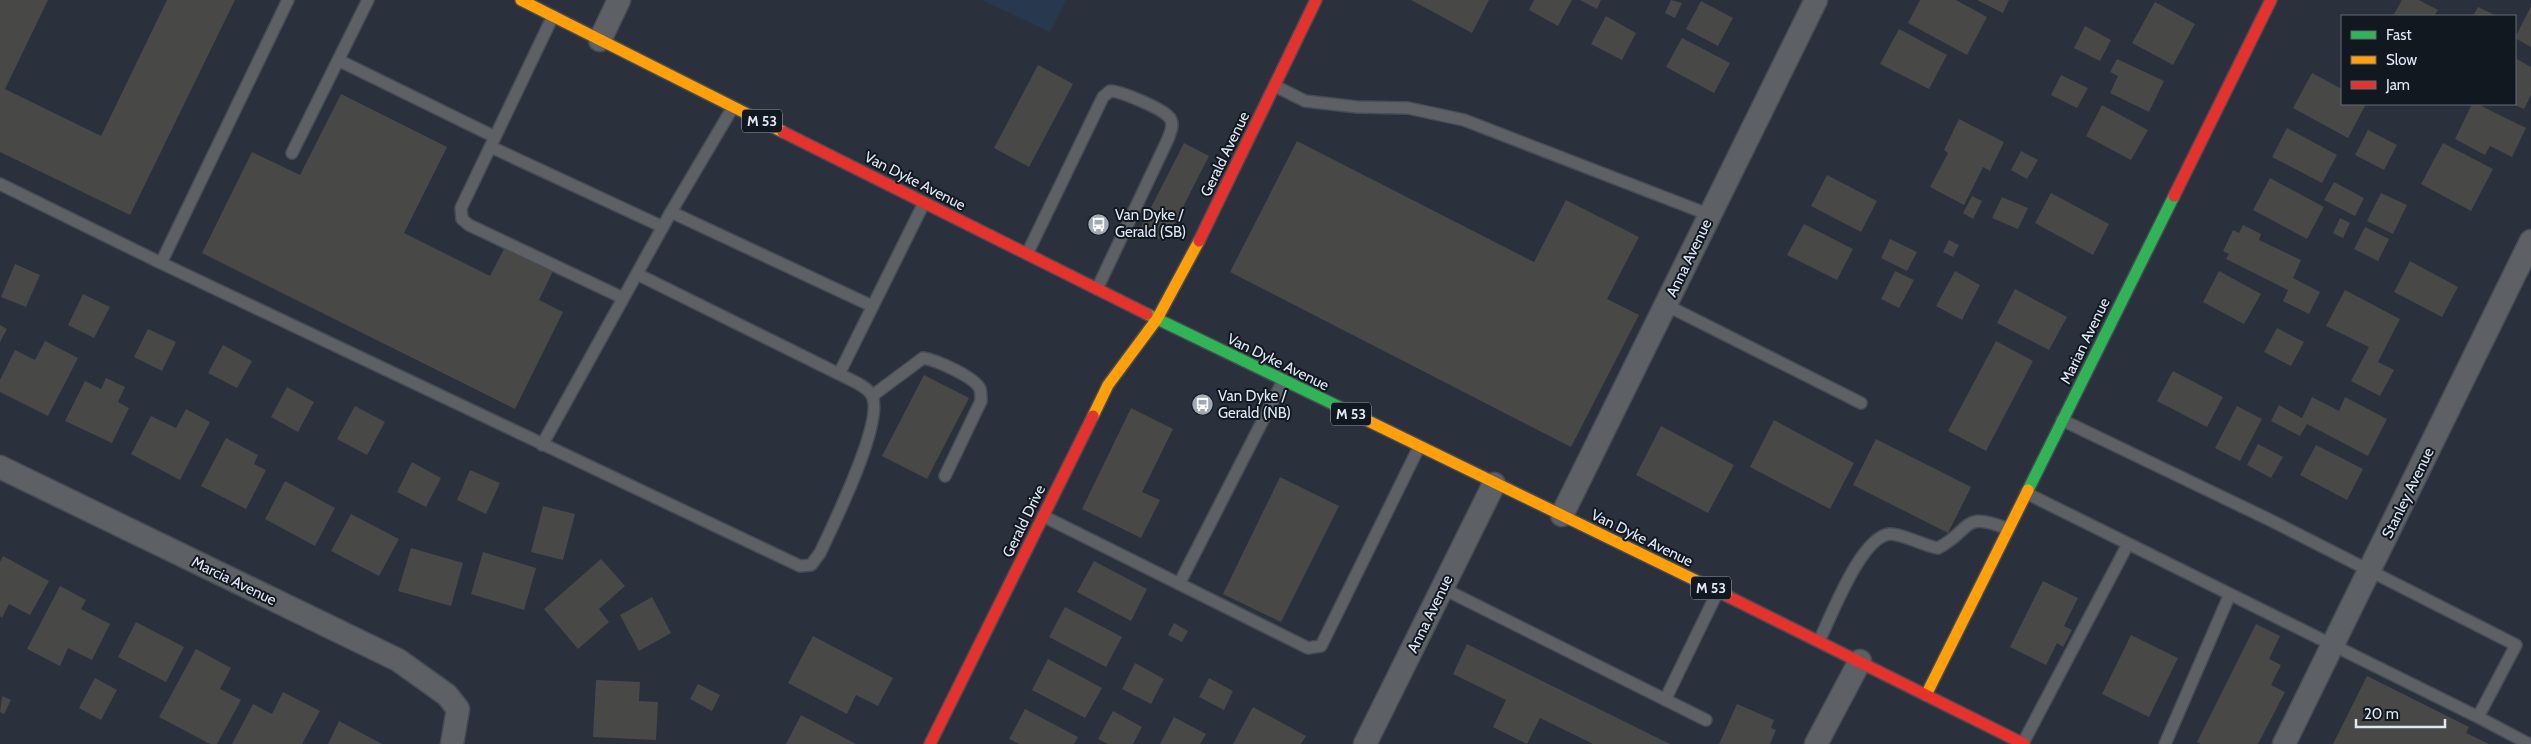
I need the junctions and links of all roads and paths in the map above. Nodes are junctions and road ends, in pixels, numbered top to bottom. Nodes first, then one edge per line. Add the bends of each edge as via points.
1 (288, 0) edge
2 (368, 0) edge
3 (521, 0) edge
4 (619, 0) edge
5 (1316, 0) edge
6 (1816, 0) edge
7 (2271, 0) edge
8 (553, 16) junction
9 (600, 40) junction
10 (338, 60) junction
11 (1275, 86) junction
12 (733, 106) junction
13 (493, 142) junction
14 (292, 153) dead end
15 (0, 184) edge
16 (924, 202) junction
17 (671, 212) junction
18 (1710, 215) junction
19 (663, 227) junction
20 (2531, 241) edge
21 (1027, 254) junction
22 (161, 263) junction
23 (637, 274) junction
24 (1097, 290) junction
25 (623, 298) junction
26 (1666, 304) junction
27 (872, 306) junction
28 (1157, 319) junction
29 (839, 374) junction
30 (1283, 381) junction
31 (872, 396) junction
32 (1862, 404) dead end
33 (2062, 420) junction
34 (542, 445) junction
35 (1419, 447) junction
36 (0, 467) edge
37 (946, 476) dead end
38 (1494, 484) junction
39 (2026, 493) junction
40 (1043, 516) junction
41 (1562, 516) junction
42 (2008, 529) junction
43 (2128, 544) junction
44 (2369, 572) junction
45 (1179, 584) junction
46 (1442, 588) junction
47 (1718, 591) junction
48 (2230, 594) junction
49 (1819, 641) junction
50 (2333, 645) junction
51 (1860, 662) junction
52 (1926, 695) junction
53 (1665, 700) junction
54 (2478, 716) junction
55 (1706, 720) dead end
56 (2002, 739) edge
57 (452, 744) edge
58 (930, 744) edge
59 (1365, 744) edge
60 (1816, 744) edge
61 (2024, 744) edge
62 (2164, 744) edge
63 (2284, 744) edge
64 (2529, 744) edge

1 - 22 lane
2 - 10 lane
3 - 8 main road, Van Dyke Avenue / M 53
4 - 9 street
5 - 11 main road, Gerald Avenue
6 - 18 street, Anna Avenue
7 - 33 main road, Marian Avenue
8 - 9 main road, Van Dyke Avenue / M 53
8 - 13 lane
9 - 12 main road, Van Dyke Avenue / M 53
10 - 13 lane
10 - 14 lane
11 - 18 lane via 1305,101 1356,107 1408,108 1464,120
11 - 28 main road, Gerald Avenue
12 - 16 main road, Van Dyke Avenue / M 53
12 - 17 lane
13 - 19 lane
13 - 25 lane via 461,208 462,219
15 - 22 lane
16 - 21 main road, Van Dyke Avenue / M 53
16 - 27 lane
17 - 19 lane
17 - 27 lane
18 - 26 street, Anna Avenue
19 - 23 lane
20 - 44 street, Stanley Avenue
21 - 24 main road, Van Dyke Avenue / M 53
21 - 24 lane via 1103,96 1110,91 1121,92 1168,116 1172,125 1168,138
22 - 34 lane
23 - 25 lane
23 - 29 lane
24 - 28 main road, Van Dyke Avenue / M 53
25 - 34 lane
26 - 32 lane
26 - 41 street, Anna Avenue
27 - 29 lane
28 - 30 main road, Van Dyke Avenue / M 53
28 - 40 main road, Gerald Drive via 1108,385
29 - 31 lane
30 - 35 main road, Van Dyke Avenue / M 53
30 - 45 lane
31 - 34 lane via 874,413 864,451 820,554 811,565 800,566
31 - 37 lane via 923,358 972,379 980,388 981,401
33 - 39 main road, Marian Avenue
33 - 44 lane via 2270,520
35 - 38 main road, Van Dyke Avenue / M 53
35 - 45 lane via 1321,646 1308,648
36 - 57 street, Marcia Avenue via 398,660 447,695 458,709
38 - 41 main road, Van Dyke Avenue / M 53
38 - 46 street, Anna Avenue
39 - 42 main road, Marian Avenue
39 - 43 lane
40 - 45 lane
40 - 58 main road, Gerald Drive
41 - 47 main road, Van Dyke Avenue / M 53
42 - 49 lane via 1980,520 1969,523 1949,543 1938,548 1891,534 1877,538 1860,560
42 - 52 main road, Marian Avenue
43 - 48 lane
43 - 61 lane
44 - 50 street, Stanley Avenue
44 - 54 lane via 2516,645
46 - 53 lane
46 - 59 street, Anna Avenue
47 - 49 main road, Van Dyke Avenue / M 53
47 - 53 lane
48 - 50 lane
48 - 62 lane
49 - 51 main road, Van Dyke Avenue / M 53
50 - 54 lane
50 - 63 street, Stanley Avenue
51 - 52 main road, Van Dyke Avenue / M 53
51 - 60 street
52 - 56 main road, Van Dyke Avenue / M 53
53 - 55 lane
54 - 64 lane
56 - 61 main road, Van Dyke Avenue / M 53

